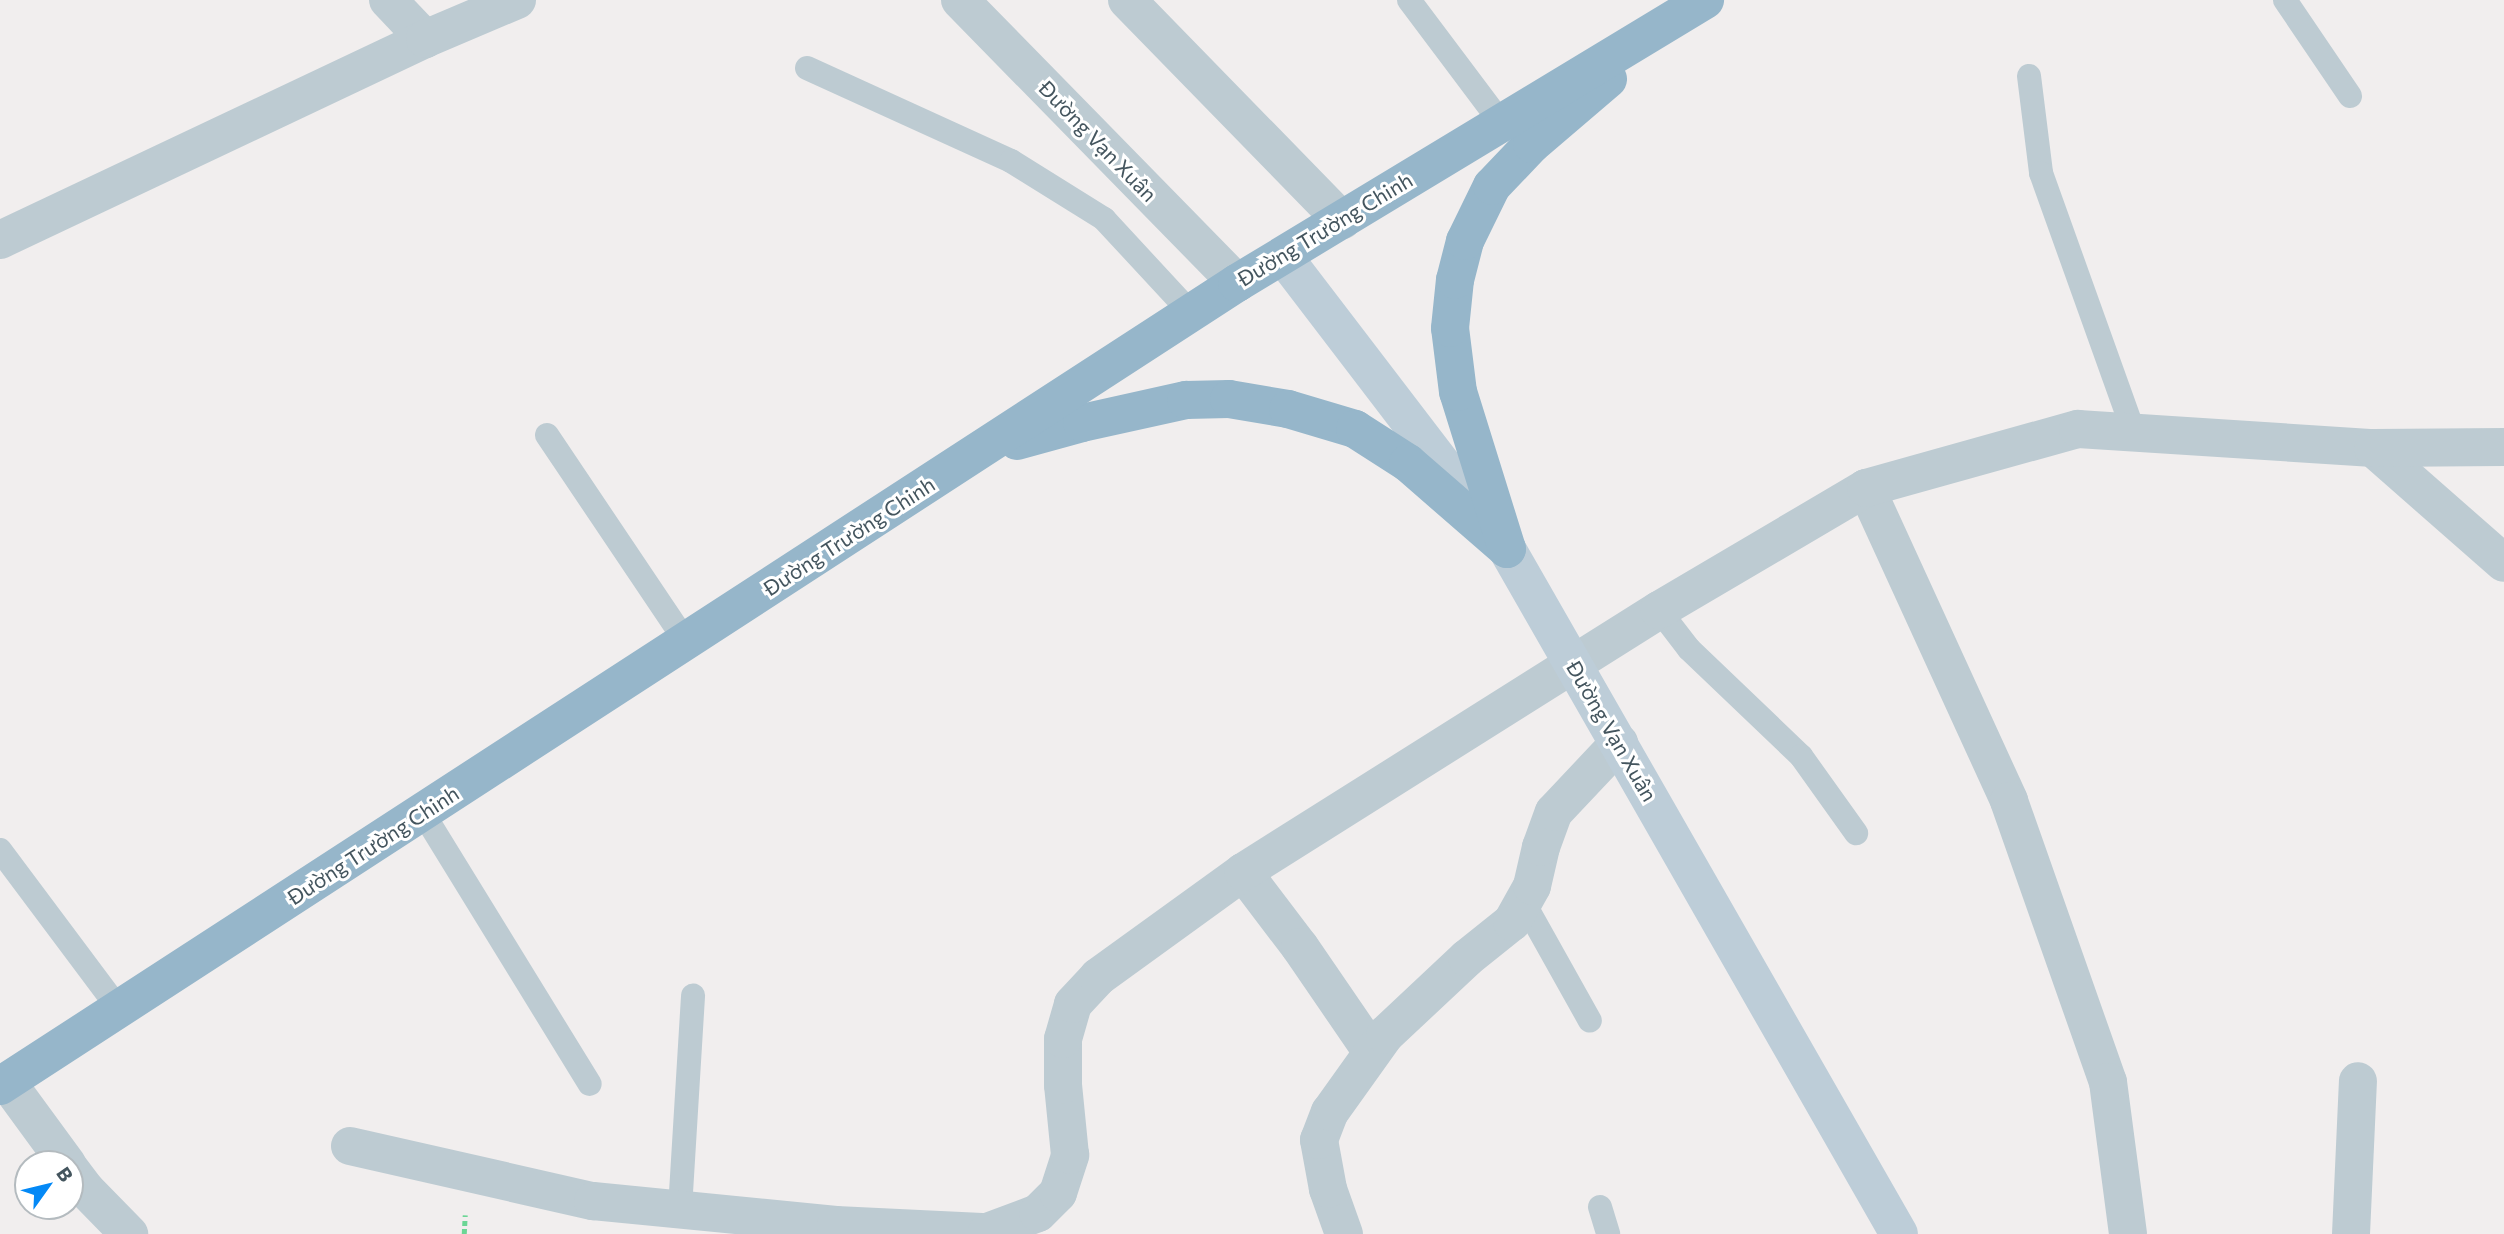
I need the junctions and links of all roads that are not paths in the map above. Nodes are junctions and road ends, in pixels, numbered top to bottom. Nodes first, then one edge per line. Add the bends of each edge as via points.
1 (388, 0) edge
2 (517, 0) edge
3 (960, 0) edge
4 (1127, 0) edge
5 (1409, 0) edge
6 (2285, 0) edge
7 (1696, 6) edge
8 (425, 39) junction
9 (807, 68) dead end
10 (2029, 76) dead end
11 (2350, 96) dead end
12 (1500, 121) junction
13 (1342, 220) junction
14 (0, 240) edge
15 (1283, 256) junction
16 (1237, 283) junction
17 (1192, 314) junction
18 (2134, 433) junction
19 (547, 435) dead end
20 (2504, 447) edge
21 (2373, 448) junction
22 (978, 452) junction
23 (1866, 488) junction
24 (1507, 549) junction
25 (2504, 563) edge
26 (1659, 610) junction
27 (687, 642) junction
28 (1574, 663) junction
29 (1619, 743) junction
30 (423, 813) junction
31 (1856, 833) dead end
32 (0, 850) edge
33 (1243, 872) junction
34 (1523, 901) junction
35 (693, 995) dead end
36 (119, 1009) junction
37 (1590, 1021) dead end
38 (1372, 1052) junction
39 (2358, 1081) dead end
40 (3, 1084) edge
41 (590, 1084) dead end
42 (350, 1146) dead end
43 (56, 1150) edge
44 (84, 1188) edge
45 (1600, 1207) dead end
46 (680, 1209) junction
47 (113, 1228) edge
48 (1344, 1234) edge
49 (1608, 1234) edge
50 (1899, 1234) edge
51 (2128, 1234) edge
52 (2351, 1234) edge

1 - 8 street
2 - 8 street
3 - 16 street, Đường Vạn Xuân
4 - 13 street
5 - 12 lane
6 - 11 lane
7 - 12 highway, Đường Trường Chinh
7 - 24 highway via 1532,144 1492,186 1465,240 1450,328 1458,392
8 - 14 street
9 - 17 lane via 1011,160 1104,219
10 - 18 lane via 2041,173
12 - 13 highway, Đường Trường Chinh
13 - 15 highway, Đường Trường Chinh
15 - 16 highway, Đường Trường Chinh
15 - 24 main road, Đường Vạn Xuân
16 - 17 highway, Đường Trường Chinh
17 - 22 highway, Đường Trường Chinh
18 - 21 street
18 - 23 street via 2078,429
19 - 27 lane
20 - 21 street
21 - 25 street
22 - 24 highway via 1186,400 1229,399 1288,409 1355,429 1408,463
22 - 27 highway, Đường Trường Chinh
23 - 26 street
23 - 51 street via 2009,801 2108,1082
24 - 28 main road, Đường Vạn Xuân
26 - 28 street
26 - 31 lane via 1689,649 1801,756
27 - 30 highway, Đường Trường Chinh
28 - 29 main road, Đường Vạn Xuân
28 - 33 street
29 - 34 street via 1554,812 1532,886
29 - 50 main road, Đường Vạn Xuân
30 - 36 highway, Đường Trường Chinh
30 - 41 lane
32 - 36 lane
33 - 38 street
33 - 46 street via 1098,977 1073,1004 1063,1040 1070,1155 1058,1193 1038,1213 987,1231 835,1225
34 - 37 lane
34 - 38 street via 1512,922 1435,988
35 - 46 lane
36 - 40 highway, Đường Trường Chinh
38 - 48 street via 1329,1112 1319,1140 1328,1189
39 - 52 street
40 - 43 street
42 - 46 street via 593,1201
44 - 47 street
45 - 49 lane

